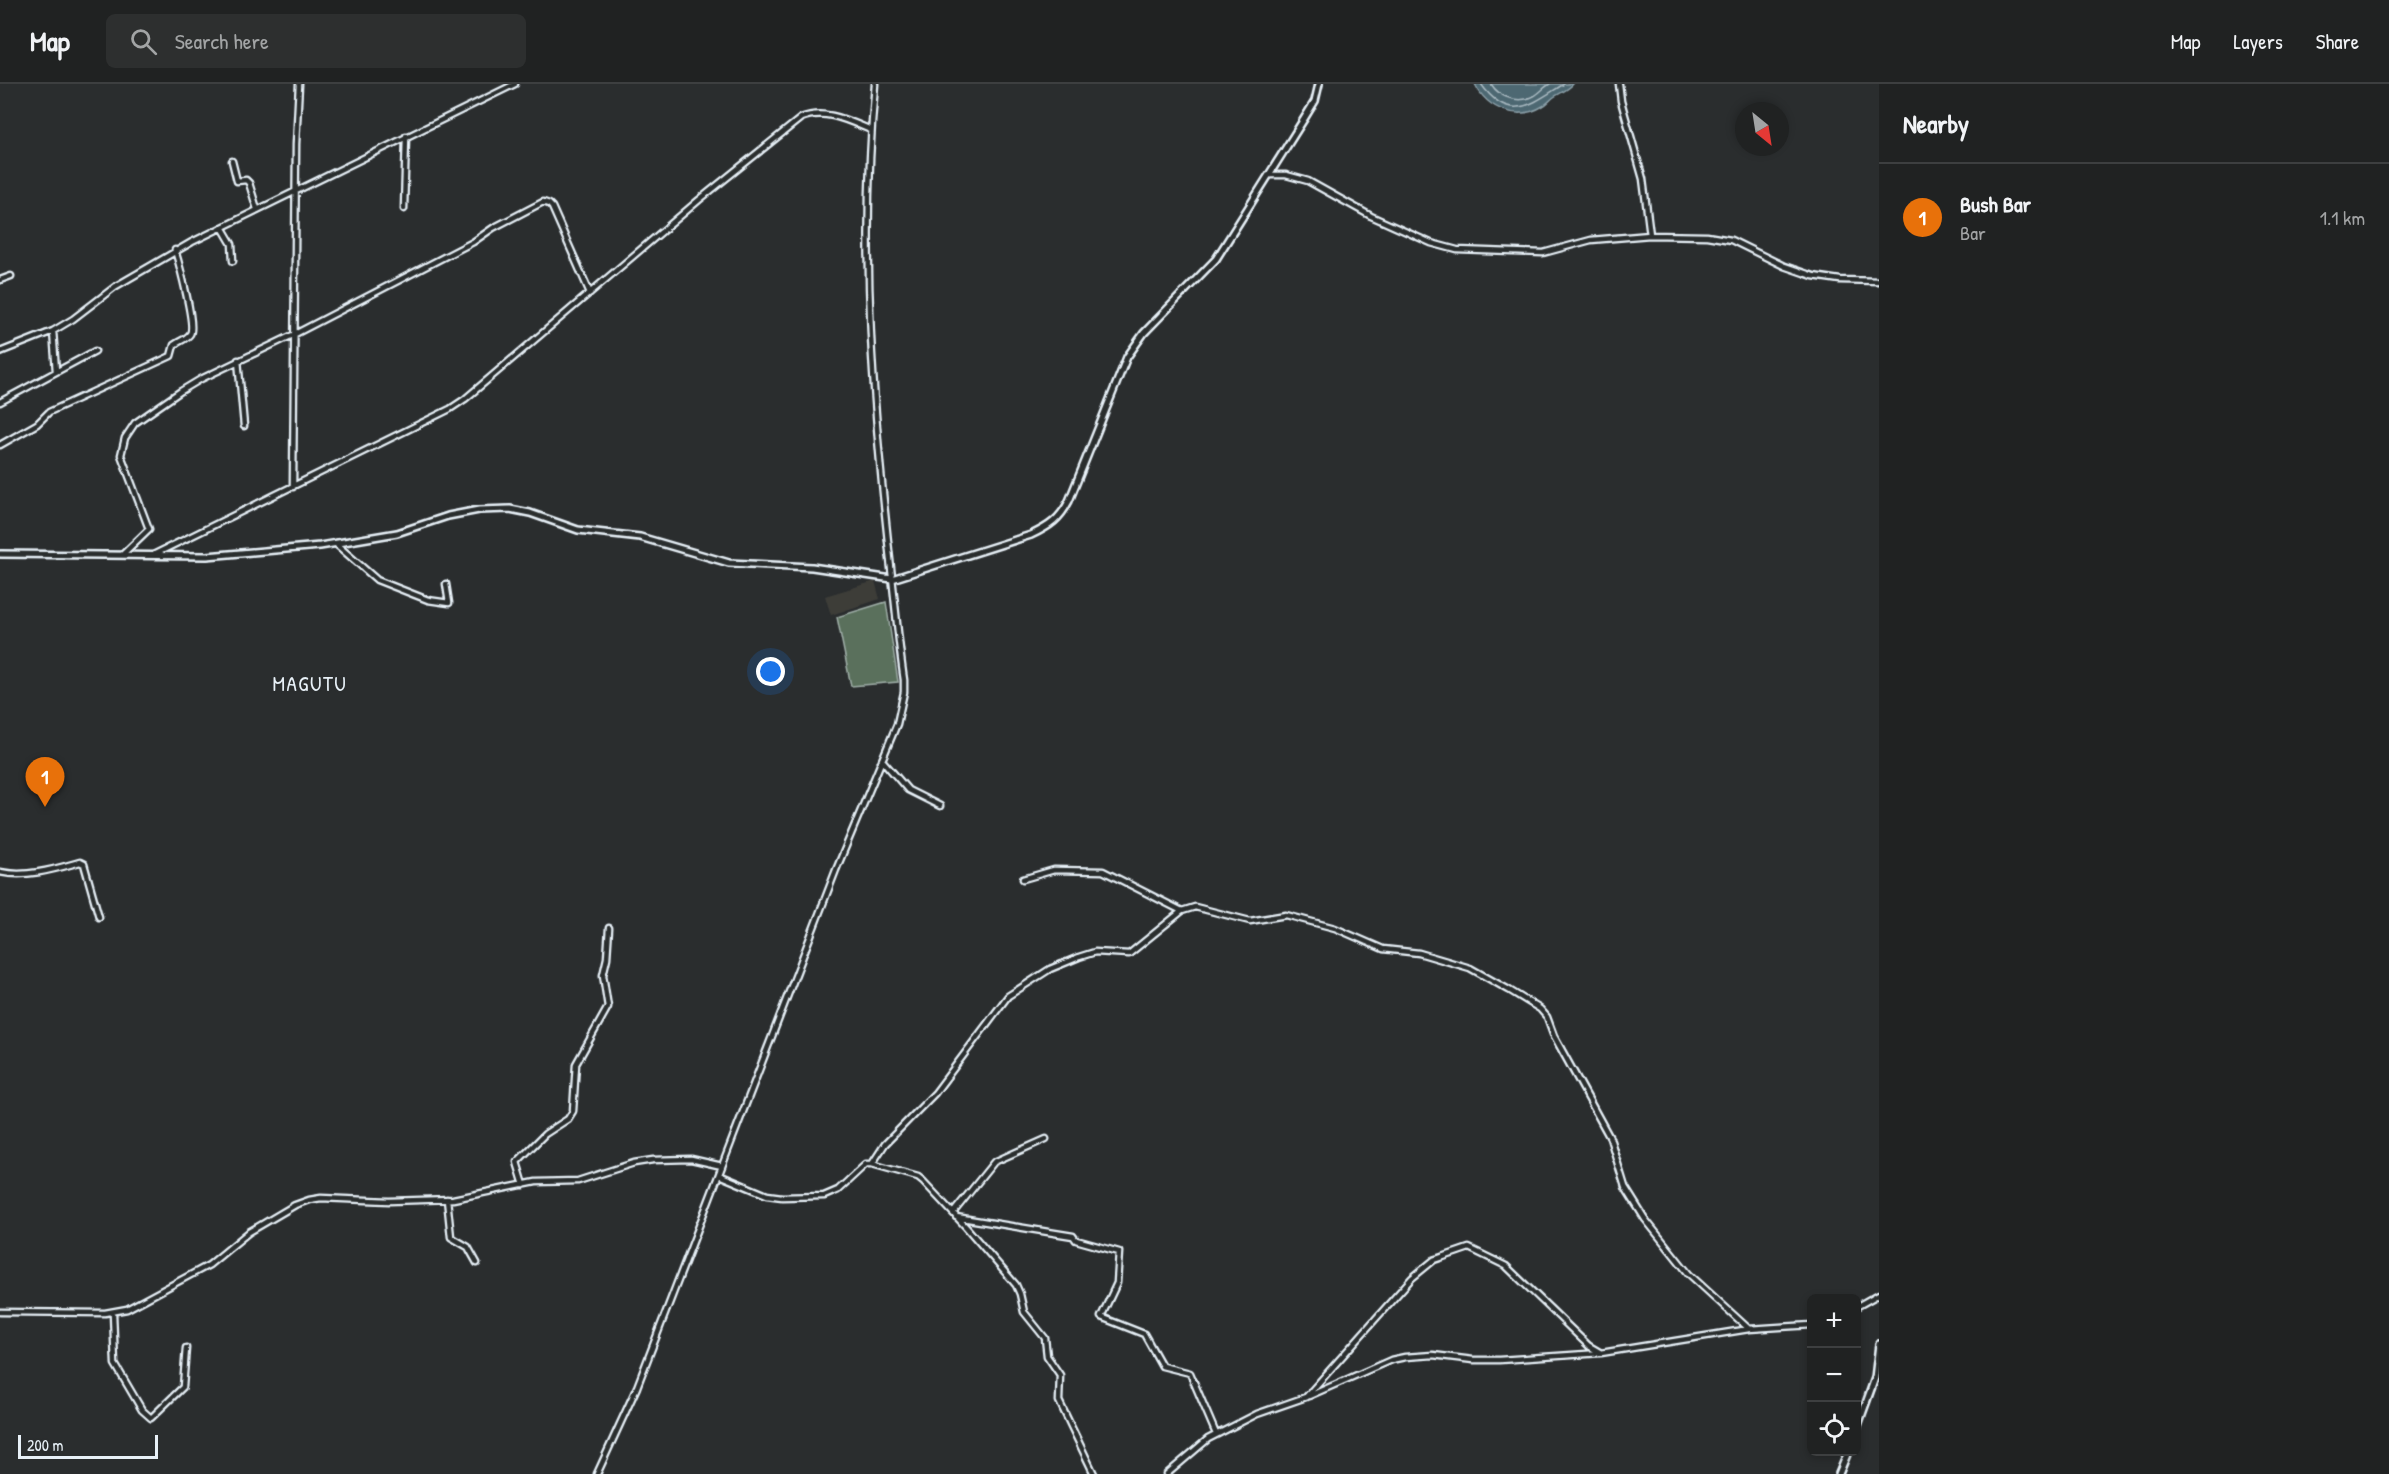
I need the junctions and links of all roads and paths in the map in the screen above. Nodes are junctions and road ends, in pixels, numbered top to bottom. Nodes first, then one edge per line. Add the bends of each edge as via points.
1 (298, 84) edge
2 (515, 84) edge
3 (875, 84) edge
4 (1319, 84) edge
5 (1619, 84) edge
6 (871, 130) junction
7 (406, 136) junction
8 (232, 161) dead end
9 (1270, 175) junction
10 (296, 189) junction
11 (404, 209) dead end
12 (257, 210) junction
13 (222, 226) junction
14 (1650, 235) junction
15 (176, 250) junction
16 (232, 261) dead end
17 (11, 276) dead end
18 (0, 280) edge
19 (1879, 281) edge
20 (590, 293) junction
21 (53, 332) junction
22 (295, 334) junction
23 (95, 351) dead end
24 (0, 352) edge
25 (238, 360) junction
26 (56, 370) junction
27 (0, 402) edge
28 (244, 426) dead end
29 (0, 445) edge
30 (293, 487) junction
31 (336, 544) junction
32 (0, 554) edge
33 (123, 554) junction
34 (154, 554) junction
35 (892, 579) junction
36 (446, 584) dead end
37 (882, 760) junction
38 (940, 806) dead end
39 (0, 872) edge
40 (1023, 879) dead end
41 (1182, 911) junction
42 (99, 917) dead end
43 (609, 928) dead end
44 (1046, 1138) dead end
45 (872, 1164) junction
46 (722, 1167) junction
47 (719, 1175) junction
48 (524, 1185) junction
49 (447, 1199) junction
50 (955, 1215) junction
51 (477, 1263) dead end
52 (1879, 1294) edge
53 (1861, 1305) edge
54 (0, 1312) edge
55 (113, 1313) junction
56 (1807, 1325) edge
57 (1749, 1329) junction
58 (1879, 1344) edge
59 (186, 1348) dead end
60 (1601, 1353) junction
61 (1306, 1397) junction
62 (1861, 1419) edge
63 (1216, 1434) junction
64 (1846, 1456) edge
65 (597, 1474) edge
66 (1094, 1474) edge
67 (1167, 1474) edge
68 (1839, 1474) edge

1 - 10 street
2 - 7 street
3 - 6 street
4 - 9 street via 1315,101
5 - 14 street via 1643,179
6 - 20 street via 844,118 822,114 801,118
6 - 35 street via 867,237 876,437
7 - 10 street
7 - 11 street
8 - 12 street via 234,178 249,183
9 - 14 street via 1308,181 1371,216 1431,243 1457,250 1543,253 1591,240
9 - 35 street via 1206,272 1144,333 1127,357 1061,517 1031,535
10 - 12 street
10 - 22 street
12 - 13 street
13 - 15 street
13 - 16 street via 232,244
14 - 19 street via 1731,240 1813,276
15 - 21 street via 116,286
15 - 29 street via 192,328 189,335 174,345 171,357 50,412
17 - 18 street
20 - 22 street via 552,207 543,202
20 - 30 street via 450,409
21 - 24 street
21 - 26 street
22 - 25 street
22 - 30 street
23 - 26 street
25 - 28 street
25 - 33 street via 181,391 129,429 121,455 149,529
26 - 27 street
30 - 34 street
31 - 34 street via 207,556
31 - 35 street via 397,533 448,516 510,509 578,530 639,537 729,563 812,567
31 - 36 street via 376,580 428,600 449,603
32 - 33 street
33 - 34 street
35 - 37 street via 904,692 897,724
37 - 38 street via 908,790
37 - 46 street
39 - 42 street via 23,875 80,861
40 - 41 street via 1054,870 1103,871
41 - 45 street via 1129,954 1095,952 1079,957 1050,969 1008,996 935,1094 885,1144
41 - 57 street via 1195,907 1250,921 1286,915 1329,926 1376,947 1419,953 1470,968 1540,1009 1610,1138 1625,1187 1641,1214 1689,1274
43 - 48 street via 603,975 608,1007 576,1064 573,1112 544,1134 518,1162
44 - 50 street via 994,1162
45 - 47 street via 860,1168 833,1193 824,1196 767,1195
45 - 50 street via 918,1177
46 - 47 street
46 - 48 street via 692,1159 653,1160 578,1181
47 - 65 street via 638,1387
48 - 49 street
49 - 51 street via 451,1237 468,1247
49 - 55 street via 309,1200 249,1232 200,1270
50 - 63 street via 1073,1236 1119,1252 1117,1283 1101,1317 1144,1334 1162,1366 1190,1373
50 - 66 street via 1016,1285 1024,1312 1045,1338 1047,1356 1060,1375 1059,1401
52 - 53 street
54 - 55 street
55 - 59 street via 115,1364 142,1410 151,1418 183,1387
56 - 57 street
57 - 60 street
58 - 62 street via 1875,1378
60 - 61 street via 1498,1360 1405,1357
60 - 61 street via 1506,1266 1469,1248 1434,1260 1412,1278
61 - 63 street
63 - 67 street
64 - 68 street

